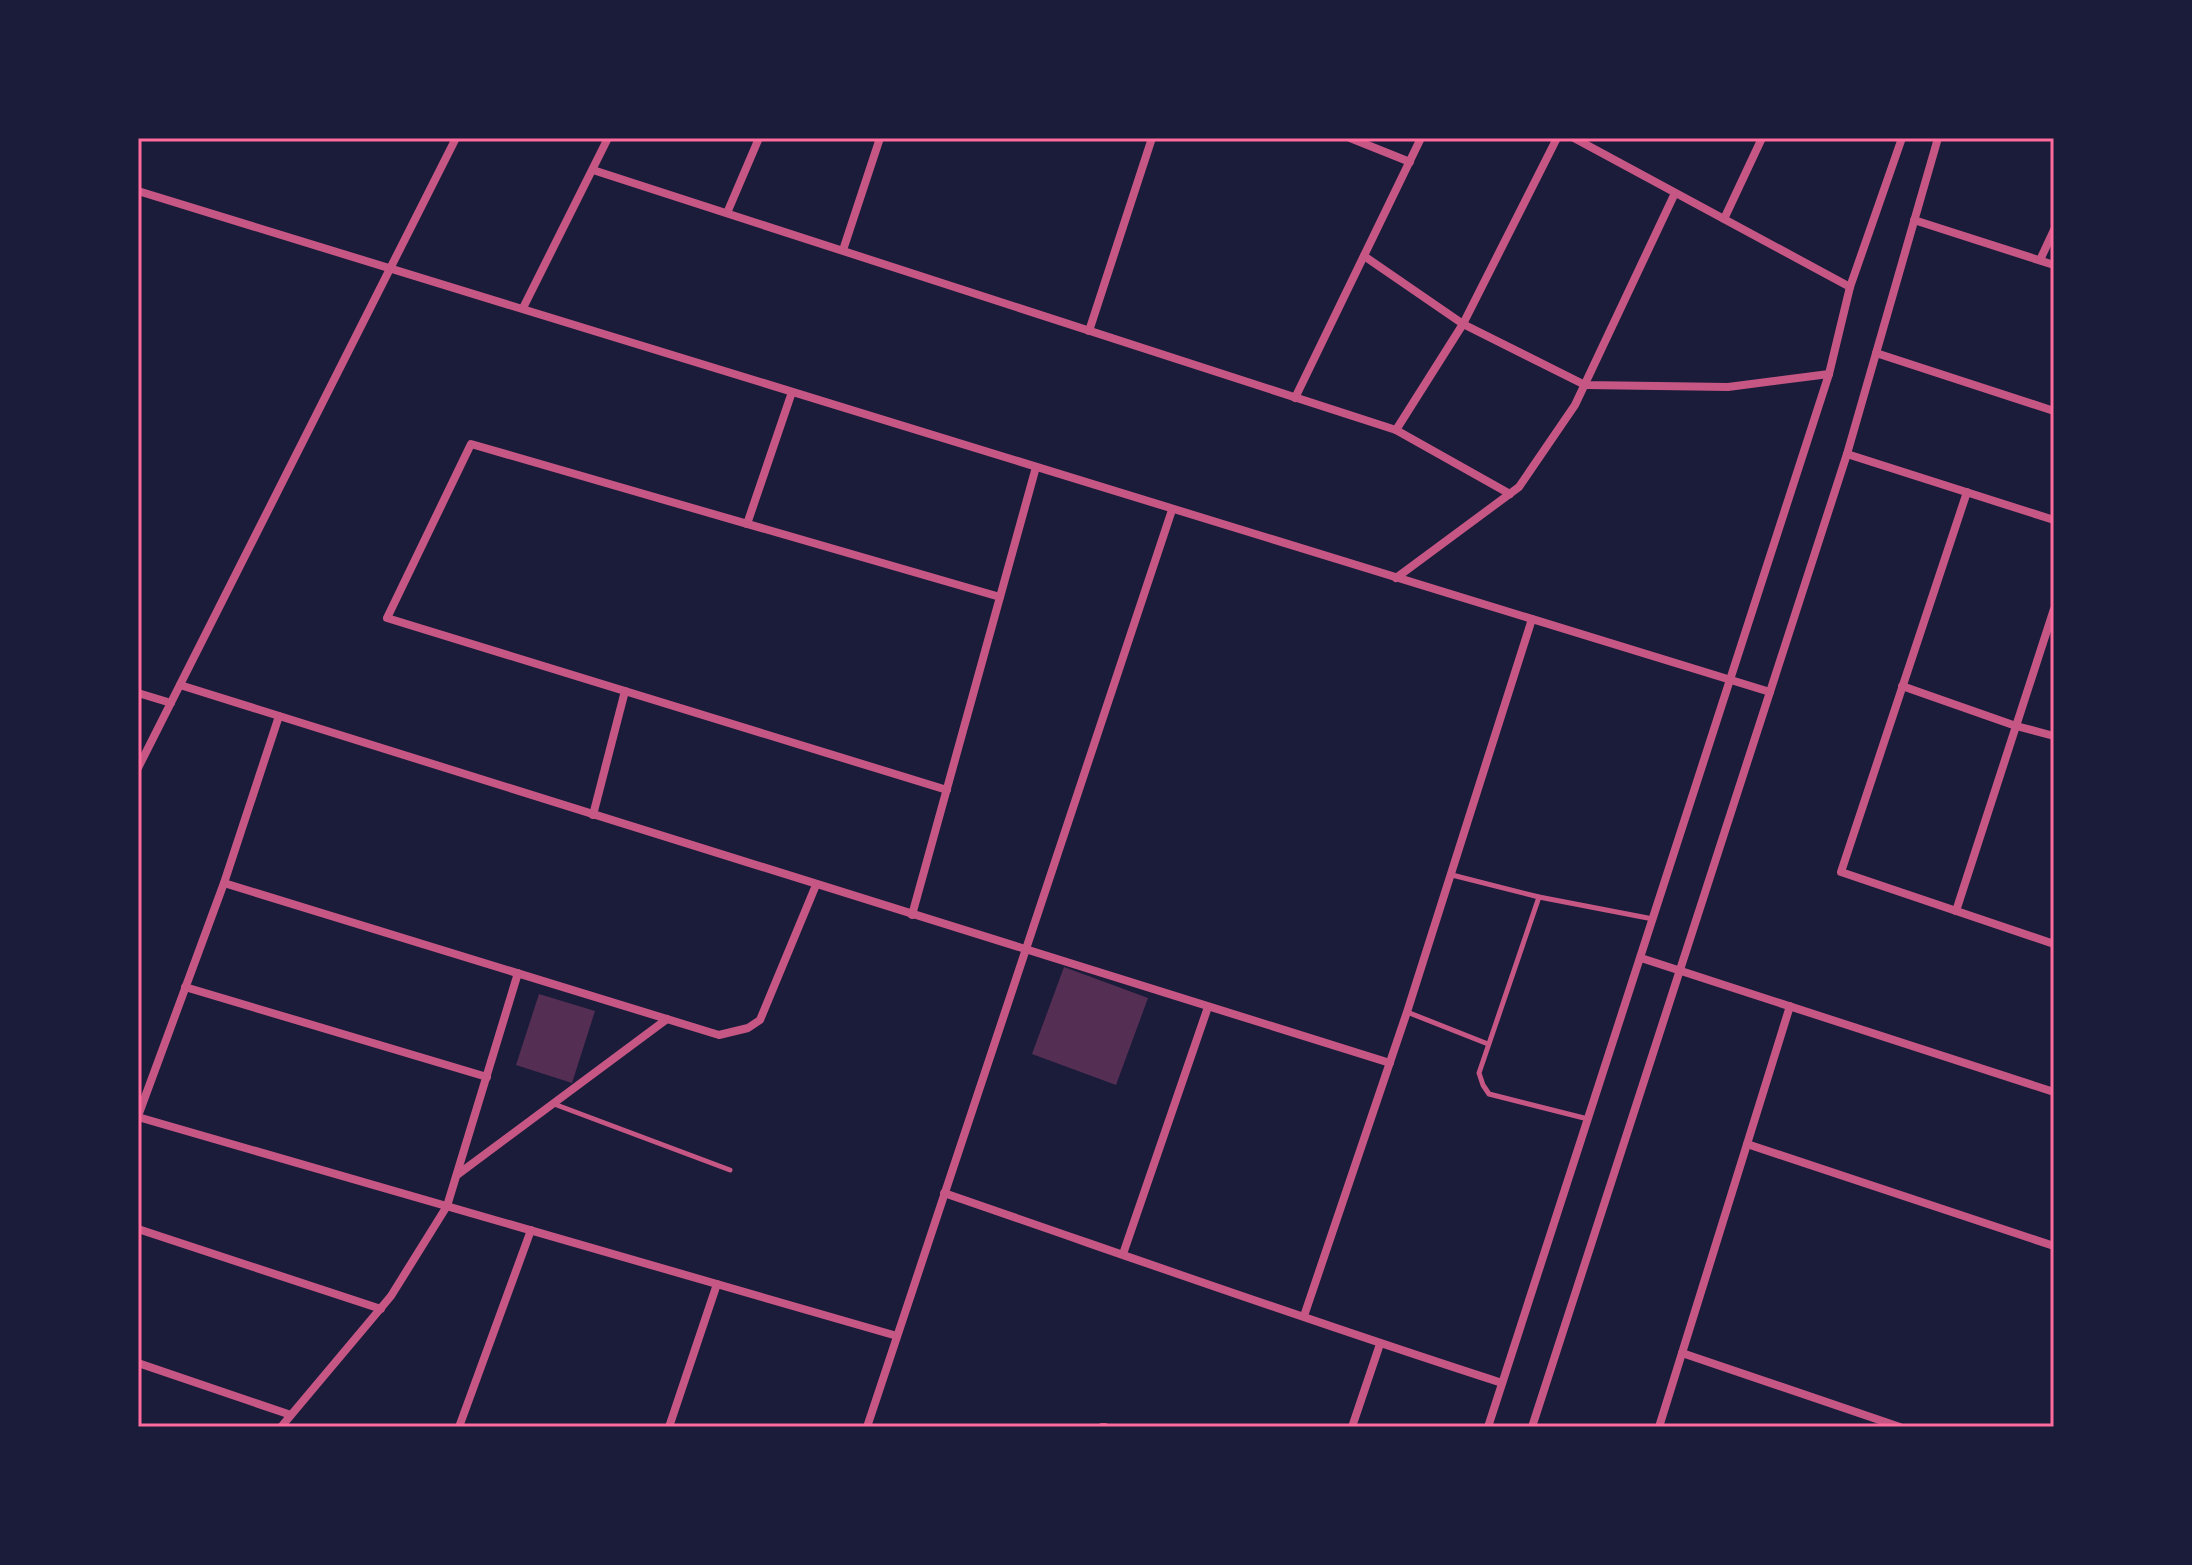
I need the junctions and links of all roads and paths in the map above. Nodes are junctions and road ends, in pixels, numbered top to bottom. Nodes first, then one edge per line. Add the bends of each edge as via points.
1 (456, 138) edge
2 (608, 138) edge
3 (759, 138) edge
4 (880, 138) edge
5 (1152, 138) edge
6 (1350, 138) edge
7 (1421, 138) edge
8 (1557, 138) edge
9 (1574, 138) edge
10 (1762, 138) edge
11 (1902, 138) edge
12 (1938, 138) edge
13 (1410, 162) junction
14 (593, 170) junction
15 (138, 191) edge
16 (1675, 193) junction
17 (727, 213) junction
18 (1724, 219) junction
19 (1914, 220) junction
20 (2054, 230) edge
21 (843, 250) junction
22 (1364, 256) junction
23 (2040, 260) junction
24 (2054, 265) edge
25 (391, 267) junction
26 (1850, 287) junction
27 (523, 308) junction
28 (1463, 324) junction
29 (1089, 331) junction
30 (1876, 353) junction
31 (1829, 374) junction
32 (1585, 385) junction
33 (792, 392) junction
34 (1295, 398) junction
35 (2054, 411) edge
36 (1396, 430) junction
37 (1847, 454) junction
38 (1036, 467) junction
39 (1967, 492) junction
40 (1510, 494) junction
41 (1172, 510) junction
42 (2054, 520) edge
43 (747, 524) junction
44 (1396, 578) junction
45 (1000, 597) junction
46 (2054, 609) edge
47 (1532, 619) junction
48 (1731, 681) junction
49 (180, 685) junction
50 (1902, 686) junction
51 (625, 691) junction
52 (1770, 692) junction
53 (138, 693) edge
54 (171, 703) junction
55 (279, 716) junction
56 (2016, 726) junction
57 (2054, 736) edge
58 (138, 768) edge
59 (947, 790) junction
60 (593, 815) junction
61 (1452, 875) junction
62 (224, 883) junction
63 (816, 885) junction
64 (1539, 897) junction
65 (1956, 911) junction
66 (912, 915) junction
67 (1653, 919) junction
68 (2054, 944) edge
69 (1026, 950) junction
70 (1641, 958) junction
71 (1680, 971) junction
72 (518, 973) junction
73 (185, 987) junction
74 (1790, 1006) junction
75 (1208, 1007) junction
76 (1407, 1012) junction
77 (667, 1019) junction
78 (1489, 1044) junction
79 (1390, 1063) junction
80 (487, 1077) junction
81 (2054, 1092) edge
82 (553, 1104) junction
83 (138, 1116) edge
84 (1589, 1119) junction
85 (1747, 1144) junction
86 (730, 1170) dead end
87 (457, 1176) junction
88 (944, 1193) junction
89 (447, 1206) junction
90 (138, 1229) edge
91 (531, 1230) junction
92 (2054, 1246) edge
93 (1123, 1254) junction
94 (717, 1284) junction
95 (381, 1309) junction
96 (1304, 1316) junction
97 (897, 1336) junction
98 (1380, 1344) junction
99 (1682, 1353) junction
100 (138, 1363) edge
101 (1502, 1383) junction
102 (291, 1415) junction
103 (281, 1427) edge
104 (459, 1427) edge
105 (669, 1427) edge
106 (867, 1427) edge
107 (1352, 1427) edge
108 (1488, 1427) edge
109 (1532, 1427) edge
110 (1659, 1427) edge
111 (1900, 1427) edge

1 - 25 street
2 - 14 street
3 - 17 street
4 - 21 street
5 - 29 street
6 - 13 street
7 - 13 street
8 - 28 street
9 - 16 street
10 - 18 street
11 - 26 street
12 - 19 street
13 - 22 street
14 - 17 street
14 - 27 street
15 - 25 street
16 - 18 street
16 - 32 street
17 - 21 street
18 - 26 street
19 - 23 street
19 - 30 street
20 - 23 street
21 - 29 street
22 - 28 street
22 - 34 street
23 - 24 street
25 - 27 street
25 - 49 street
26 - 31 street
27 - 33 street
28 - 32 street
28 - 36 street
29 - 34 street
30 - 35 street
30 - 37 street
31 - 32 street via 1728,387
31 - 48 street
32 - 40 street
33 - 38 street
33 - 43 street
34 - 36 street
36 - 40 street
37 - 39 street
37 - 52 street
38 - 41 street
38 - 45 street
39 - 42 street
39 - 50 street
40 - 44 street
41 - 44 street
41 - 69 street
43 - 45 street
43 - 51 street via 471,444 387,618
44 - 47 street
45 - 59 street
46 - 56 street
47 - 48 street
47 - 61 street
48 - 52 street
48 - 67 street
49 - 54 street
49 - 55 street
50 - 56 street
50 - 65 street via 1841,872
51 - 59 street
51 - 60 street
52 - 71 street
53 - 54 street
54 - 58 street
55 - 60 street
55 - 62 street
56 - 57 street
56 - 65 street
59 - 66 street
60 - 63 street
61 - 64 lane
61 - 76 street
62 - 72 street
62 - 73 street
63 - 66 street
63 - 77 street via 760,1020 719,1035
64 - 67 lane
64 - 78 lane
65 - 68 street
66 - 69 street
67 - 70 street
69 - 75 street
69 - 88 street
70 - 71 street
70 - 84 street
71 - 74 street
71 - 109 street
72 - 77 street
72 - 80 street
73 - 80 street
73 - 83 street
74 - 81 street
74 - 85 street
75 - 79 street
75 - 93 street
76 - 78 lane
76 - 79 street
77 - 82 street
78 - 84 lane via 1479,1073 1489,1094
79 - 96 street
80 - 87 street
82 - 86 lane
82 - 87 street
83 - 89 street
84 - 101 street
85 - 92 street
85 - 99 street
87 - 89 street
88 - 93 street
88 - 97 street
89 - 91 street
89 - 95 street
90 - 95 street
91 - 94 street
91 - 104 street
93 - 96 street
94 - 97 street
94 - 105 street
95 - 102 street
96 - 98 street
97 - 106 street
98 - 101 street
98 - 107 street
99 - 110 street
99 - 111 street
100 - 102 street
101 - 108 street
102 - 103 street

